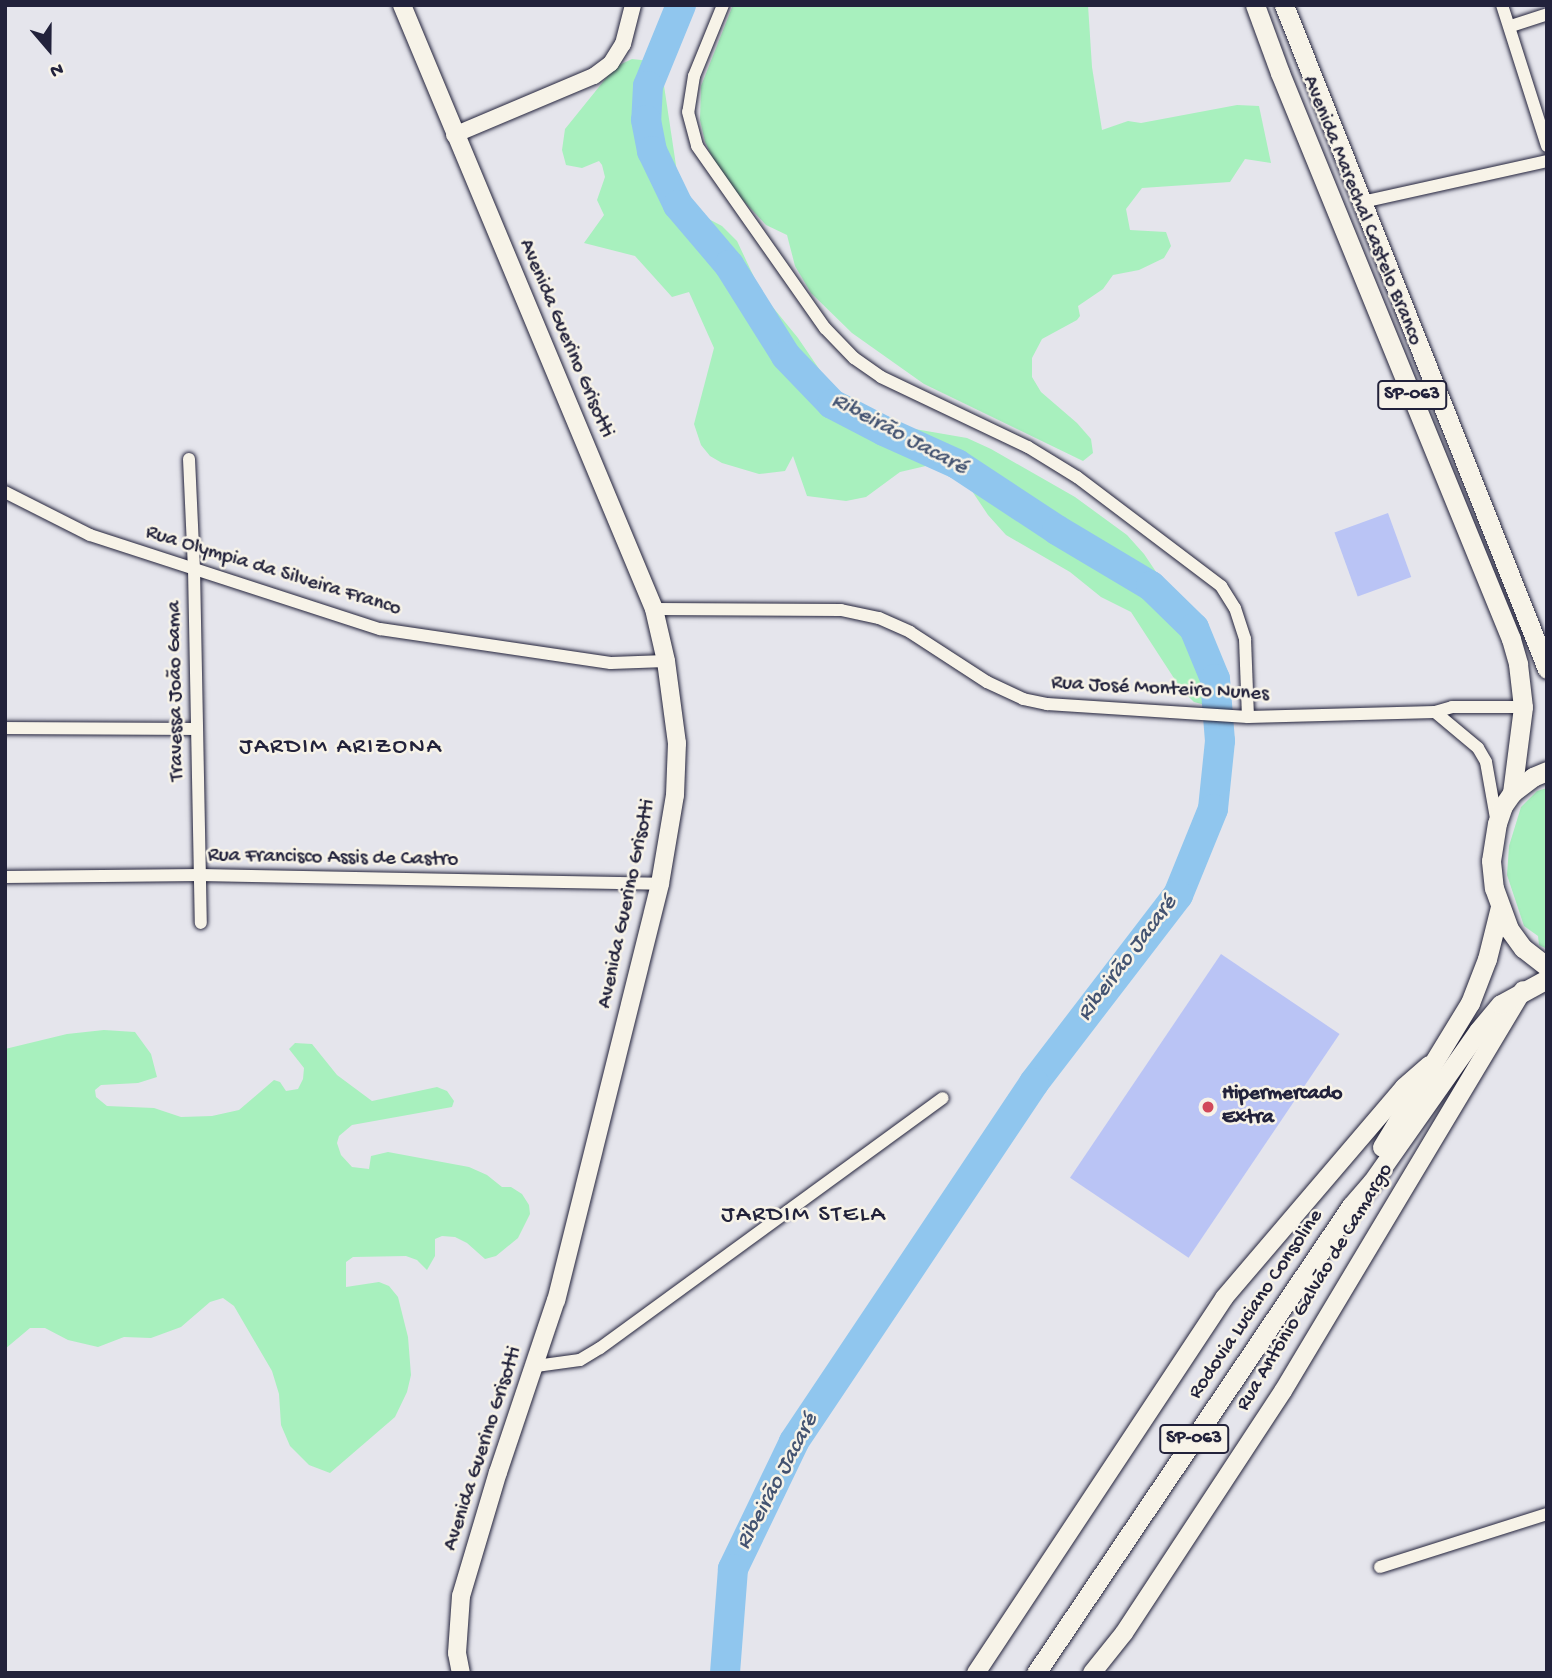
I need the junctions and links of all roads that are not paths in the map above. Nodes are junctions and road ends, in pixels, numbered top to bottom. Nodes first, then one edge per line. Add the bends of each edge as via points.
1 (401, 5) edge
2 (633, 5) edge
3 (723, 5) edge
4 (1255, 5) edge
5 (1284, 5) edge
6 (1502, 5) edge
7 (1547, 14) edge
8 (1511, 26) junction
9 (454, 135) junction
10 (1547, 146) edge
11 (1547, 161) edge
12 (1362, 202) junction
13 (189, 459) dead end
14 (5, 492) edge
15 (194, 569) junction
16 (654, 609) junction
17 (1540, 633) edge
18 (666, 662) junction
19 (1547, 668) edge
20 (1523, 707) junction
21 (1435, 712) junction
22 (1248, 717) junction
23 (5, 728) edge
24 (195, 729) junction
25 (1547, 771) edge
26 (1512, 793) junction
27 (1497, 823) junction
28 (200, 875) junction
29 (5, 877) edge
30 (660, 884) junction
31 (1500, 907) junction
32 (201, 923) dead end
33 (1547, 967) edge
34 (1547, 979) edge
35 (1523, 990) junction
36 (1437, 1058) junction
37 (943, 1098) dead end
38 (1351, 1206) junction
39 (536, 1366) junction
40 (1547, 1514) edge
41 (1380, 1567) dead end
42 (461, 1673) edge
43 (976, 1673) edge
44 (1036, 1673) edge
45 (1092, 1673) edge

1 - 9 main road, Avenida Guerino Grisotti
2 - 9 street via 623,44 611,63 594,76
3 - 22 street via 694,76 688,112 697,146 825,328 881,377 1028,447 1077,477 1221,586 1236,608 1245,639
4 - 20 main road, Avenida Marechal Castelo Branco / SP-063 via 1511,639
5 - 12 main road, Avenida Marechal Castelo Branco / SP-063
6 - 8 street
7 - 8 street
8 - 10 street
9 - 16 main road, Avenida Guerino Grisotti
11 - 12 street
12 - 17 main road, Avenida Marechal Castelo Branco / SP-063
13 - 15 street, Travessa João Gama
14 - 15 street, Rua Olympia da Silveira Franco via 90,534
15 - 18 street, Rua Olympia da Silveira Franco via 380,629 611,663
15 - 24 street, Travessa João Gama
16 - 18 main road, Avenida Guerino Grisotti
16 - 22 street, Rua José Monteiro Nunes via 841,610 879,618 910,632 986,682 1023,699
17 - 19 main road, Avenida Marechal Castelo Branco / SP-063
18 - 30 main road, Avenida Guerino Grisotti via 677,743 675,795
20 - 21 street, Rua José Monteiro Nunes via 1452,707
20 - 26 main road, Avenida Marechal Castelo Branco / SP-063
21 - 22 street, Rua José Monteiro Nunes
21 - 27 street via 1473,743 1486,762
23 - 24 street
24 - 28 street, Travessa João Gama
25 - 26 main road, SP-063
26 - 27 main road, SP-063
27 - 31 main road, SP-063 via 1491,861
28 - 29 street, Rua Francisco Assis de Castro
28 - 30 street, Rua Francisco Assis de Castro
28 - 32 street, Travessa João Gama
30 - 39 main road, Avenida Guerino Grisotti
31 - 33 main road, SP-063 via 1523,948
31 - 36 main road, Rodovia Luciano Consoline / SP-063 via 1470,1003
34 - 35 main road, Rodovia Luciano Consoline / SP-063
35 - 38 main road, Rodovia Luciano Consoline / SP-063 via 1501,1004 1478,1031
35 - 45 main road, Rua Antônio Galvão de Camargo via 1283,1391 1124,1633
36 - 38 main road, Rodovia Luciano Consoline / SP-063
36 - 43 main road via 1404,1087 1224,1298
37 - 39 street via 600,1348 580,1360
38 - 44 main road, Rodovia Luciano Consoline / SP-063
39 - 42 main road, Avenida Guerino Grisotti via 461,1596 457,1653
40 - 41 street

